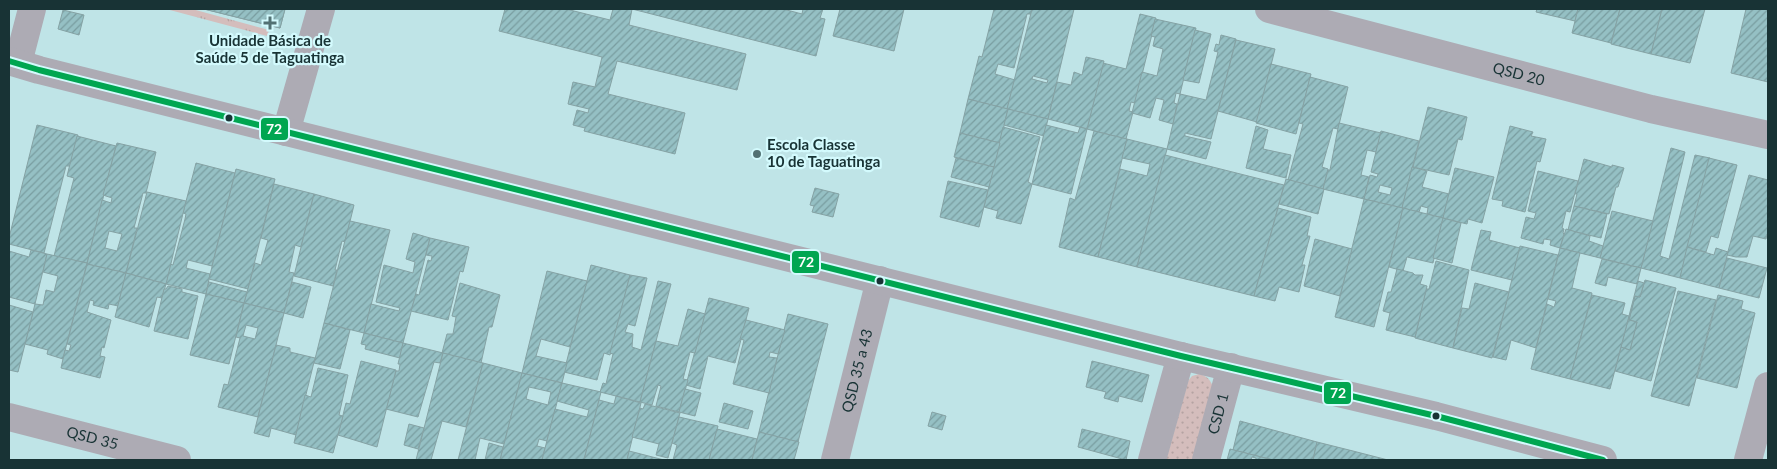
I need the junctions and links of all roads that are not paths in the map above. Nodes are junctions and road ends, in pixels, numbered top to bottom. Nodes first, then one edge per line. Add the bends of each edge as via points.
1 (32, 9) edge
2 (321, 9) edge
3 (1269, 9) edge
4 (13, 62) edge
5 (286, 132) junction
6 (1768, 135) edge
7 (880, 280) junction
8 (1181, 356) junction
9 (1231, 367) junction
10 (1768, 386) edge
11 (9, 417) edge
12 (177, 460) edge
13 (835, 460) edge
14 (1152, 460) edge
15 (1206, 460) edge
16 (1603, 460) edge
17 (1748, 460) edge

1 - 4 street
2 - 5 street
3 - 6 street, QSD 20 via 1651,109
4 - 5 street
5 - 7 street
7 - 8 street
7 - 13 street, QSD 35 a 43
8 - 9 street
8 - 14 street
9 - 15 street, CSD 1
9 - 16 street
10 - 17 street
11 - 12 street, QSD 35

